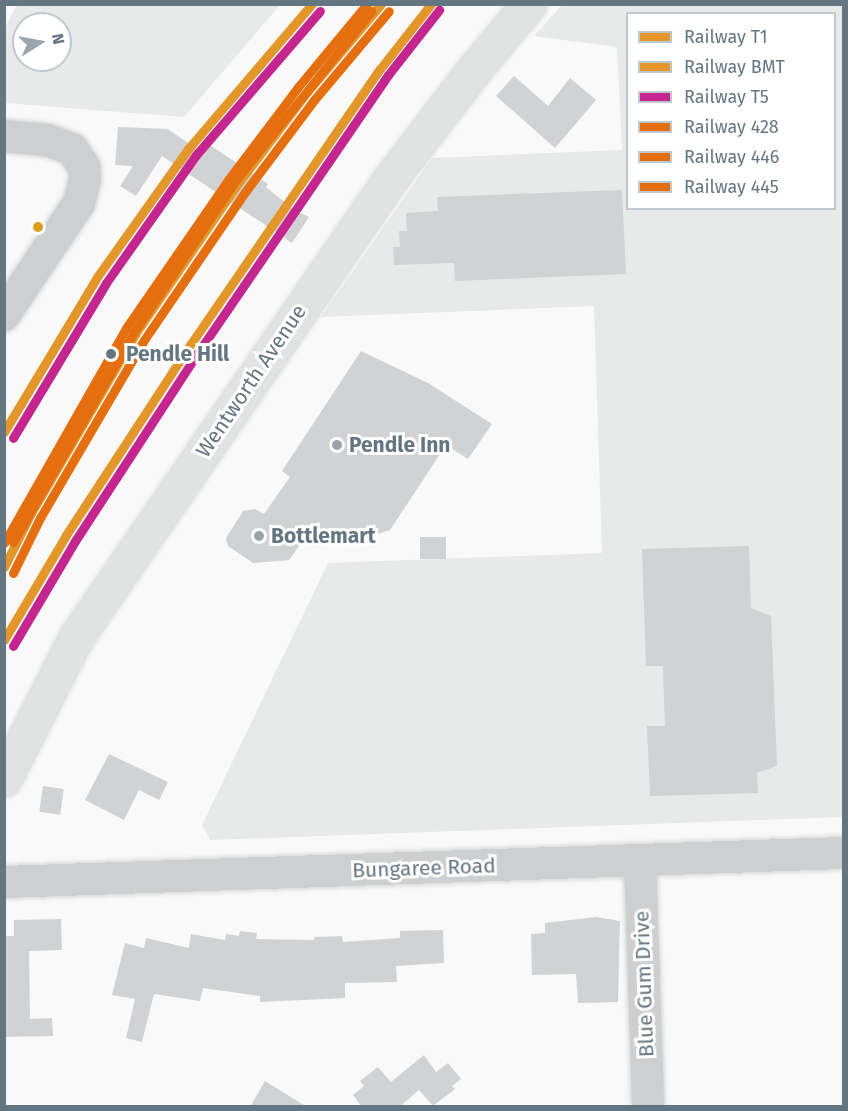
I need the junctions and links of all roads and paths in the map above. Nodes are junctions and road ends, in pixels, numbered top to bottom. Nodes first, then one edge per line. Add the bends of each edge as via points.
1 (529, 4) edge
2 (4, 136) edge
3 (4, 315) edge
4 (4, 779) edge
5 (843, 854) edge
6 (640, 861) junction
7 (4, 882) edge
8 (648, 1107) edge

1 - 4 main road, Wentworth Avenue via 391,178 77,636
2 - 3 street via 47,140 72,149 84,167 85,179 79,203
5 - 6 street, Bungaree Road
6 - 7 street, Bungaree Road
6 - 8 street, Blue Gum Drive

